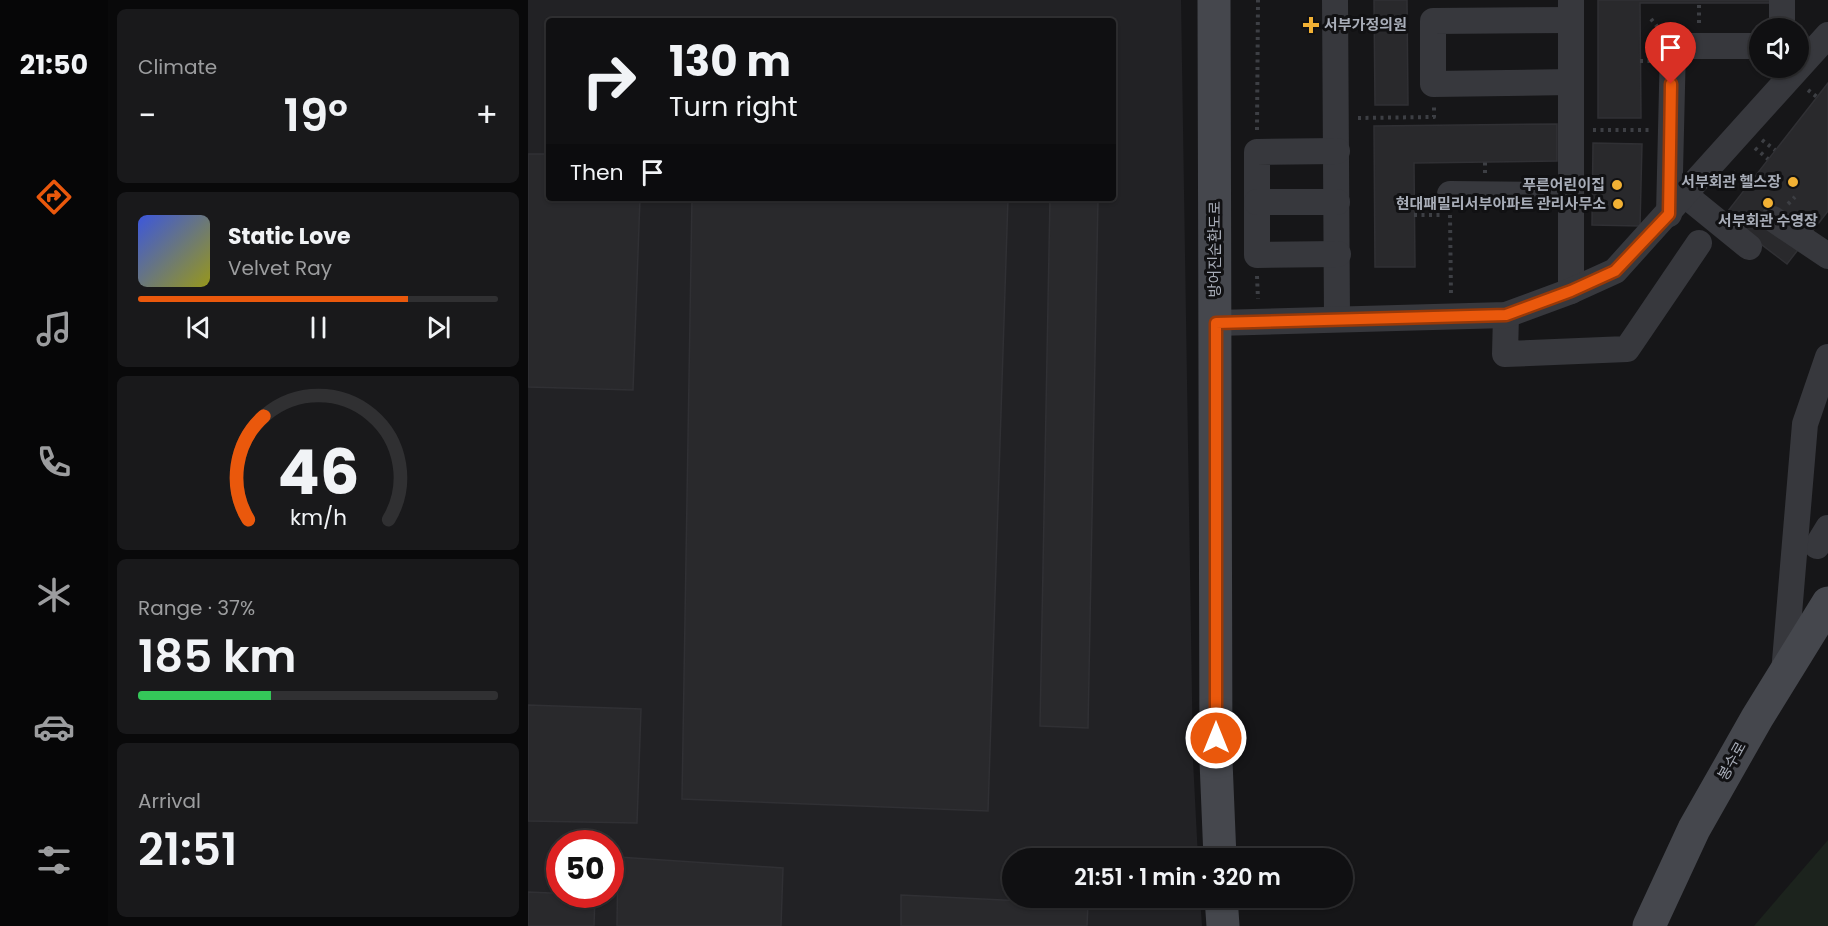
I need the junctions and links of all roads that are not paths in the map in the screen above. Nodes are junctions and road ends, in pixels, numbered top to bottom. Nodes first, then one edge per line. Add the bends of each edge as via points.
1 (1215, 0) edge
2 (1335, 0) edge
3 (1782, 0) edge
4 (1571, 10) edge
5 (1782, 18) edge
6 (1828, 35) edge
7 (1749, 46) edge
8 (1809, 52) edge
9 (1781, 78) edge
10 (1571, 82) junction
11 (1337, 152) junction
12 (1571, 195) junction
13 (1257, 202) junction
14 (1337, 202) junction
15 (1677, 204) junction
16 (1450, 205) road end
17 (1773, 219) dead end
18 (1699, 243) dead end
19 (1749, 247) dead end
20 (1338, 254) junction
21 (1828, 256) edge
22 (1571, 291) junction
23 (1506, 315) junction
24 (1337, 319) junction
25 (1216, 323) junction
26 (1828, 357) edge
27 (1828, 603) edge
28 (1784, 673) junction
29 (1220, 848) edge
30 (1222, 908) edge
31 (1223, 926) edge
32 (1648, 926) edge

1 - 25 main road, 방어진순환도로
2 - 11 street
3 - 5 street
4 - 10 street
4 - 10 street via 1433,21 1433,84
6 - 8 street
7 - 15 street via 1672,46 1670,129
9 - 15 street
10 - 12 street
11 - 13 street via 1257,152
11 - 14 street
12 - 16 street
12 - 22 street
13 - 14 street
13 - 20 street via 1257,255
14 - 20 street
15 - 19 street
15 - 22 street via 1615,271
17 - 21 street
18 - 23 street via 1627,349 1505,354
20 - 24 street
22 - 23 street
23 - 24 street
24 - 25 street
25 - 29 main road, 방어진순환도로
26 - 28 street via 1805,424
27 - 28 main road, 봉수로
28 - 32 main road, 봉수로 via 1694,829
30 - 31 main road

